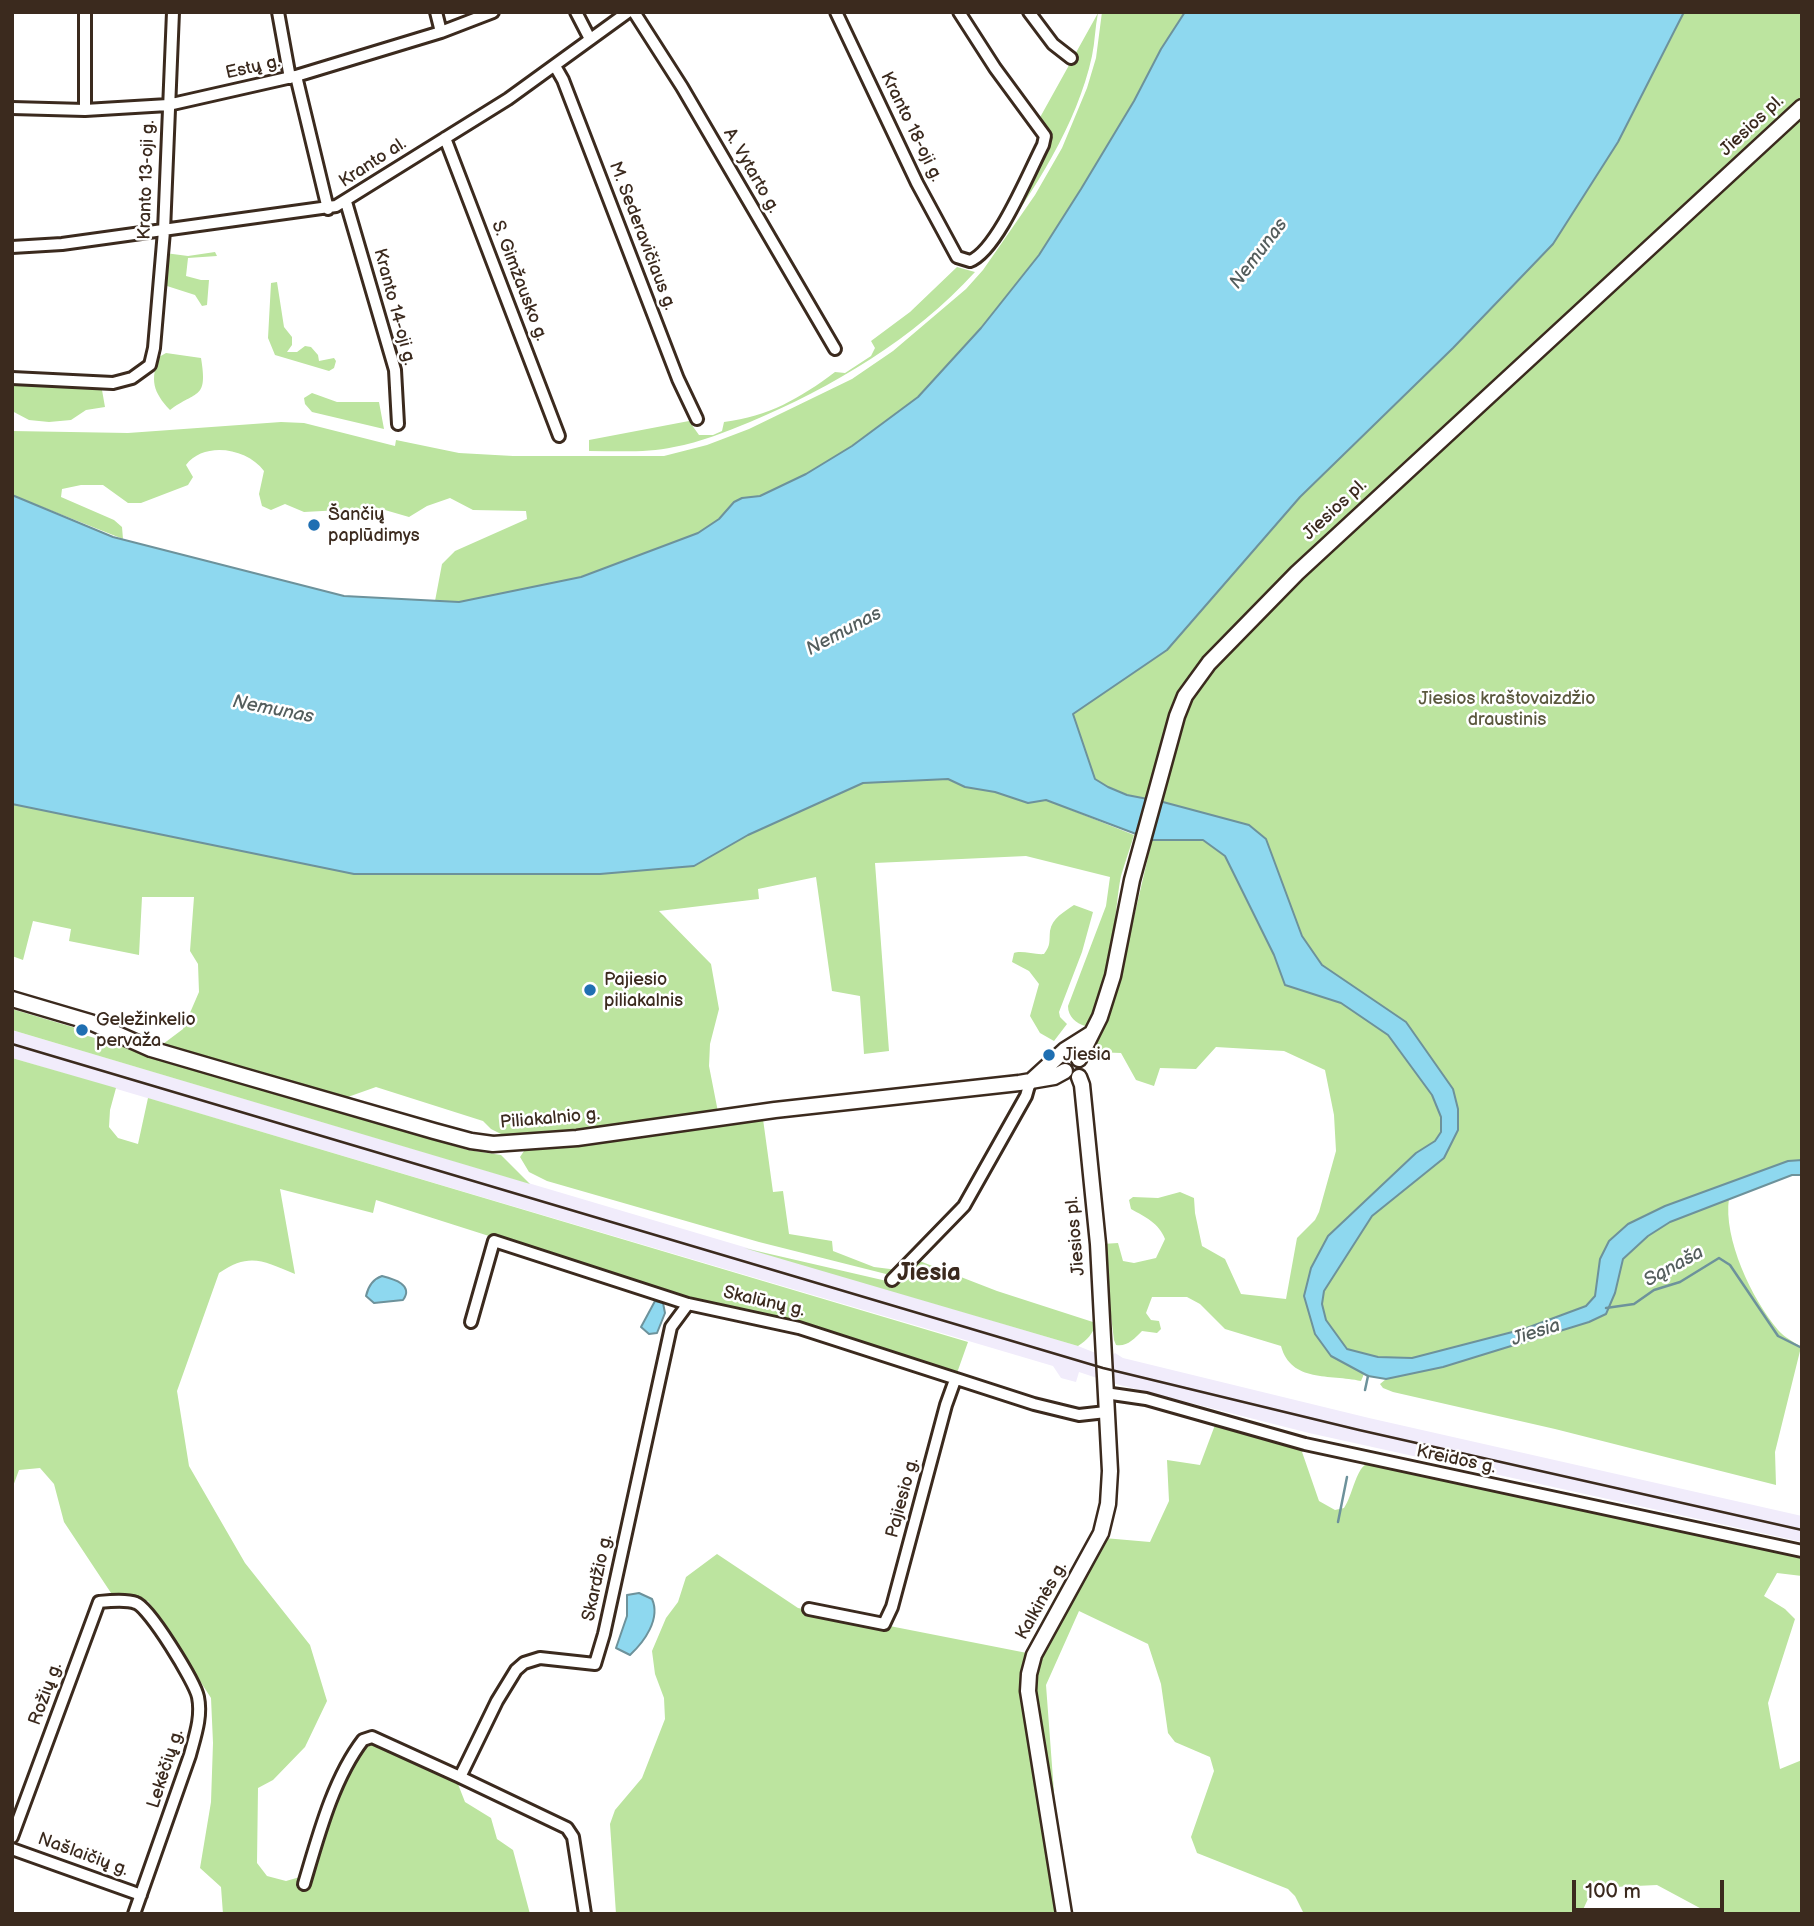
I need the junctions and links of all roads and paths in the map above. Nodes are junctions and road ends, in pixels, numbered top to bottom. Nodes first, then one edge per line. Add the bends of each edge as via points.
1 (85, 12) edge
2 (173, 12) edge
3 (278, 12) edge
4 (436, 12) edge
5 (493, 12) edge
6 (576, 12) edge
7 (628, 12) edge
8 (634, 12) edge
9 (835, 12) edge
10 (959, 12) edge
11 (1029, 12) edge
12 (441, 32) junction
13 (590, 39) junction
14 (1071, 58) dead end
15 (555, 66) junction
16 (293, 77) junction
17 (168, 105) junction
18 (1802, 107) edge
19 (12, 108) edge
20 (85, 110) junction
21 (445, 138) junction
22 (346, 202) junction
23 (328, 209) junction
24 (164, 231) junction
25 (12, 247) edge
26 (835, 349) dead end
27 (12, 378) edge
28 (697, 419) dead end
29 (398, 424) dead end
30 (559, 436) dead end
31 (12, 999) edge
32 (1092, 1033) junction
33 (1072, 1074) junction
34 (1030, 1082) junction
35 (892, 1280) dead end
36 (688, 1304) junction
37 (471, 1322) dead end
38 (955, 1380) junction
39 (1105, 1393) junction
40 (1106, 1412) junction
41 (1802, 1551) edge
42 (99, 1602) joint
43 (809, 1609) dead end
44 (460, 1777) junction
45 (12, 1837) edge
46 (12, 1849) edge
47 (304, 1884) dead end
48 (141, 1895) junction
49 (134, 1914) edge
50 (585, 1914) edge
51 (1064, 1914) edge

1 - 20 street
2 - 17 street, Kranto 13-oji g.
3 - 16 street
4 - 12 street
5 - 12 street, Estų g.
6 - 13 street
7 - 13 street, Kranto al.
8 - 26 street, A. Vytarto g.
9 - 10 street, Kranto 18-oji g. via 957,257 970,261 983,254 996,237 1045,136
11 - 14 street via 1053,44
12 - 16 street, Estų g.
13 - 15 street, Kranto al.
15 - 21 street, Kranto al.
15 - 28 street, M. Sederavičiaus g.
16 - 17 street, Estų g.
16 - 23 street
17 - 20 street, Estų g.
17 - 24 street, Kranto 13-oji g.
18 - 32 main road, Jiesios pl. via 1355,518 1209,663 1177,716 1140,848 1113,976
19 - 20 street, Estų g.
21 - 22 street, Kranto al.
21 - 30 street, S. Gimžausko g.
22 - 23 street, Kranto al.
22 - 29 street, Kranto 14-oji g. via 394,370
23 - 24 street, Kranto al.
24 - 25 street, Kranto al.
24 - 27 street, Kranto 13-oji g. via 150,365 132,378 113,383
31 - 34 main road, Piliakalnio g. via 247,1077 493,1144 576,1138
32 - 33 main road, Jiesios pl. via 1079,1059 1083,1072
32 - 34 main road
33 - 34 main road, Piliakalnio g.
33 - 39 main road, Jiesios pl. via 1082,1086 1098,1244
34 - 35 street via 964,1206
36 - 37 street, Skalūnų g. via 494,1241
36 - 38 street, Skalūnų g. via 799,1328
36 - 44 street, Skardžio g. via 671,1327 595,1664 540,1658 524,1663 507,1682
38 - 40 street, Skalūnų g. via 1062,1412
38 - 43 street, Pajiesio g. via 884,1624
39 - 40 main road, Kalkinės g.
39 - 41 street, Kreidos g. via 1146,1399 1344,1452
40 - 51 main road, Kalkinės g. via 1110,1471 1101,1533 1034,1655 1029,1674
42 - 45 street, Rožių g.
42 - 48 street, Lekėčių g. via 135,1602 145,1608 198,1695 198,1728
44 - 47 street via 372,1737 363,1740 320,1828
44 - 50 street via 567,1828 573,1837
46 - 48 street, Našlaičių g.
48 - 49 street, Lekėčių g.

